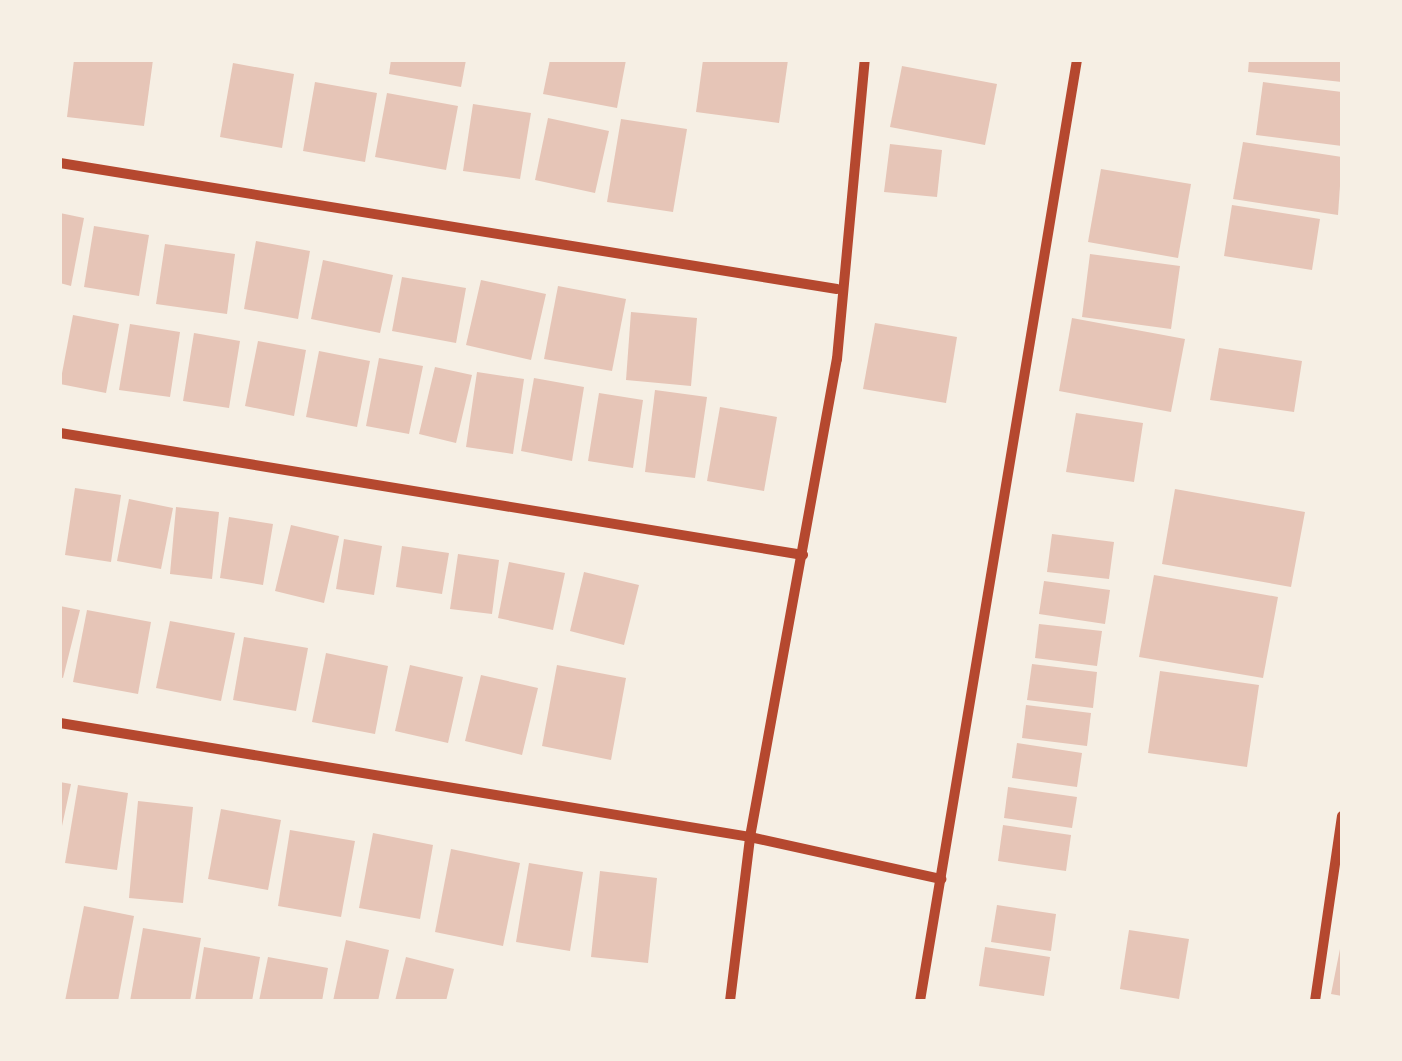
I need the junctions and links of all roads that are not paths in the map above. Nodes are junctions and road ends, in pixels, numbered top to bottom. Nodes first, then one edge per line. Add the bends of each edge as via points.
1 (864, 60) edge
2 (1077, 60) edge
3 (60, 164) edge
4 (837, 289) junction
5 (60, 434) edge
6 (803, 554) junction
7 (60, 723) edge
8 (1342, 816) edge
9 (1341, 831) edge
10 (750, 837) junction
11 (941, 879) junction
12 (730, 1001) edge
13 (920, 1001) edge
14 (1315, 1001) edge

1 - 4 street
2 - 11 street
3 - 4 street
4 - 6 street via 837,359
5 - 6 street
6 - 10 street
7 - 10 street
8 - 9 street
9 - 14 street
10 - 11 street
10 - 12 street
11 - 13 street

